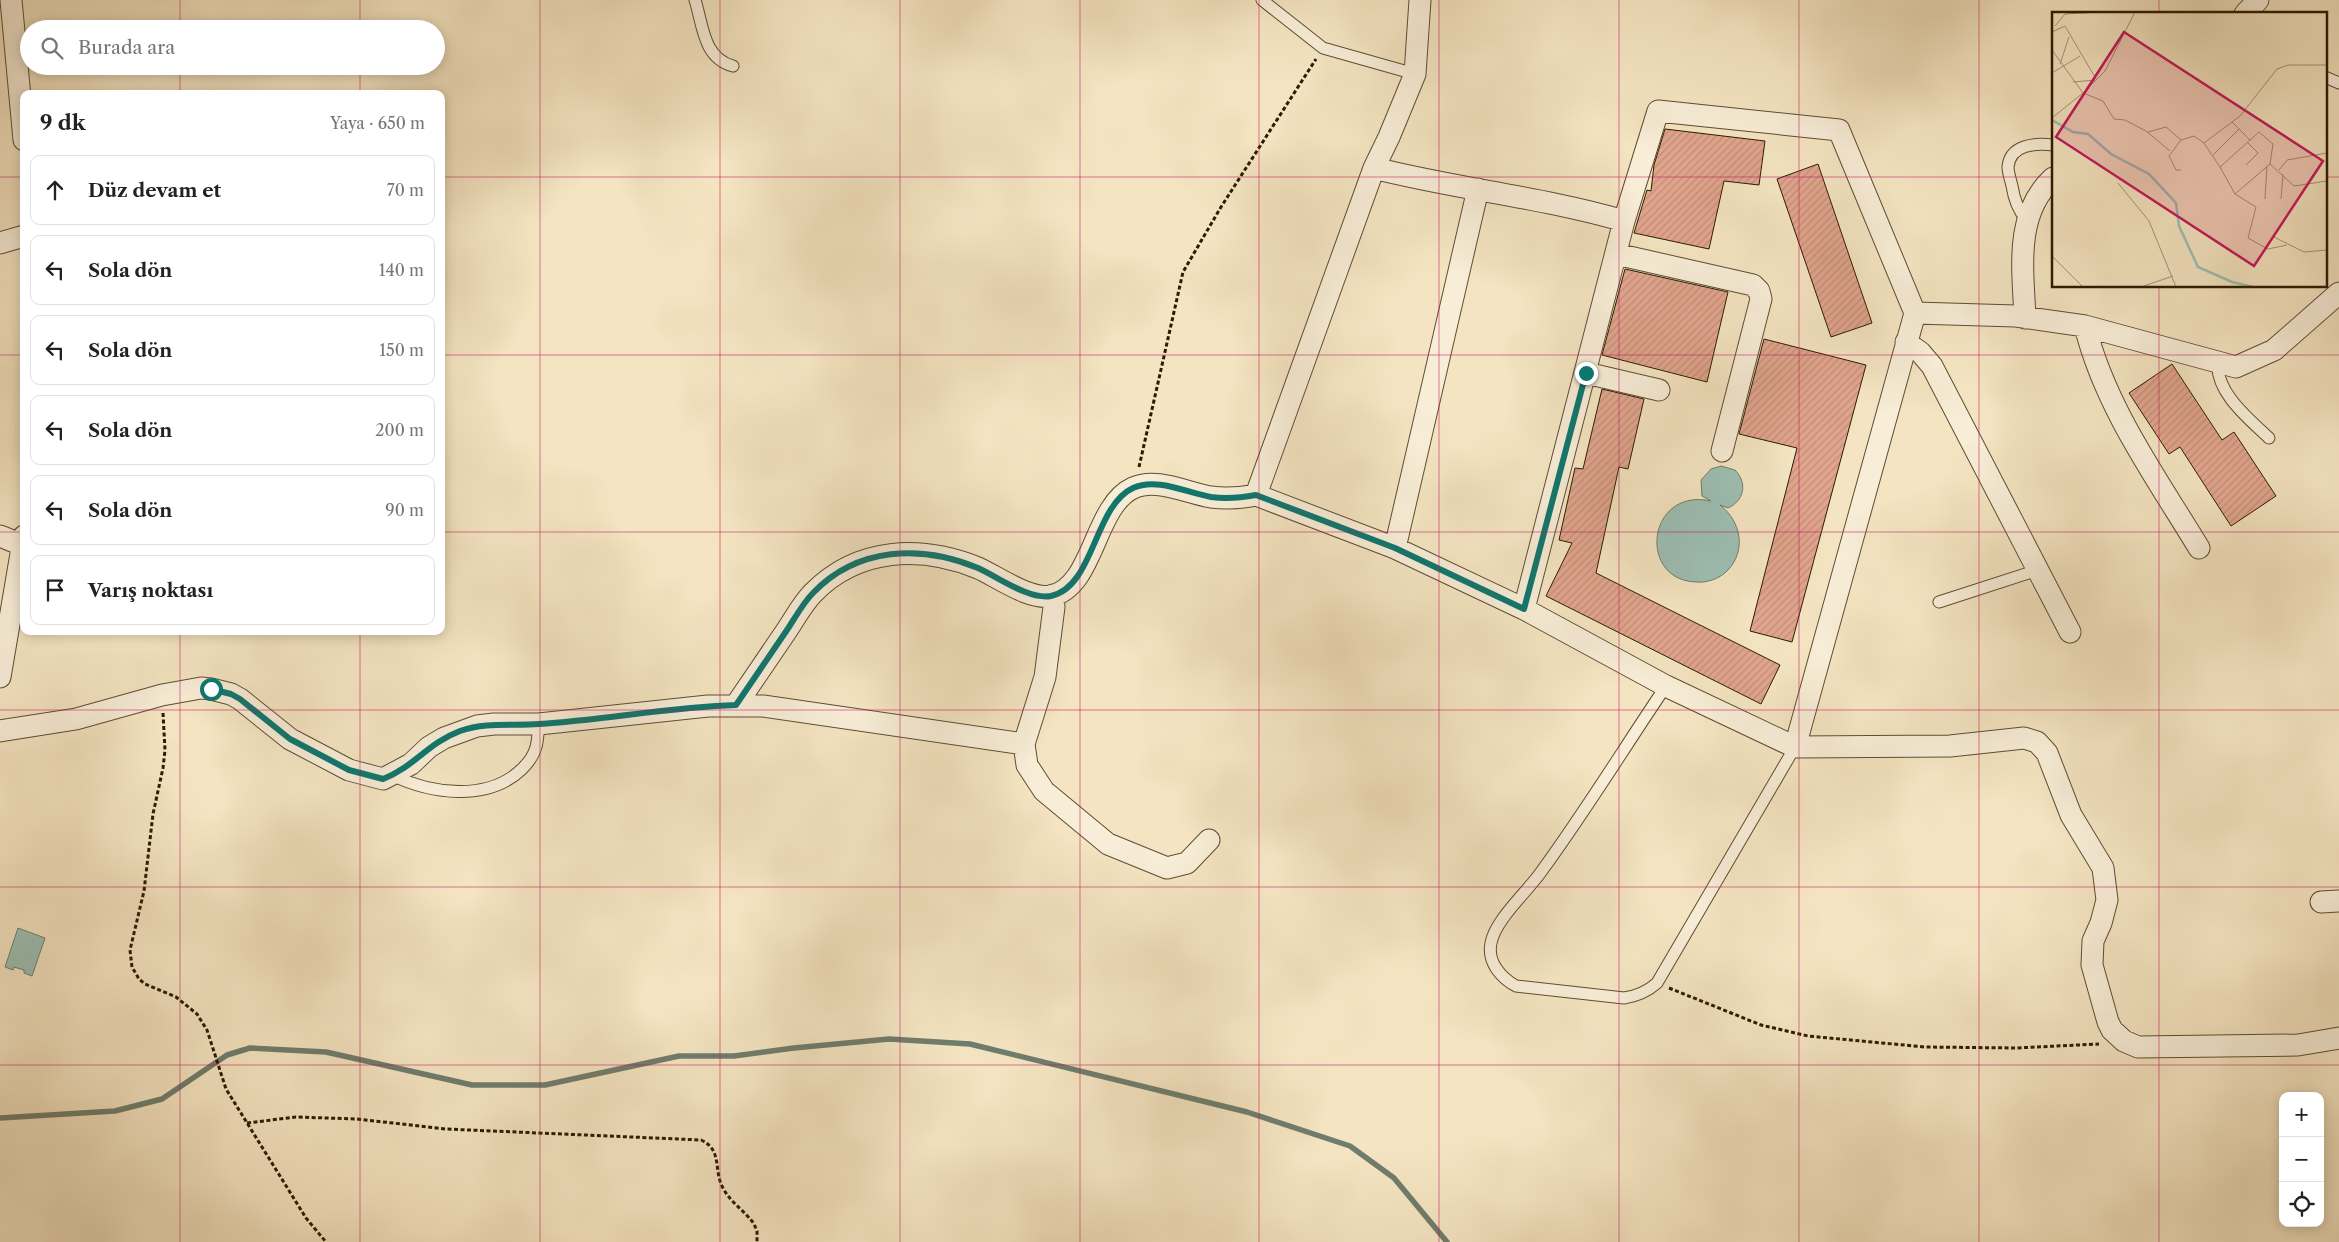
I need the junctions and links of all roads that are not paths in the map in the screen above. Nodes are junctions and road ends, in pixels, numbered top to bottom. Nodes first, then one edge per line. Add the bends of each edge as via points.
1 (11, 0) edge
2 (695, 0) edge
3 (1262, 0) edge
4 (1420, 0) edge
5 (2258, 0) edge
6 (2247, 12) edge
7 (733, 66) dead end
8 (1415, 74) junction
9 (2326, 77) edge
10 (2339, 83) edge
11 (20, 97) edge
12 (2052, 144) edge
13 (1374, 168) junction
14 (2052, 179) edge
15 (1478, 190) junction
16 (2026, 219) junction
17 (1624, 221) junction
18 (20, 237) edge
19 (0, 243) edge
20 (1616, 254) junction
21 (2339, 293) edge
22 (1914, 313) junction
23 (2025, 318) junction
24 (2084, 326) junction
25 (1906, 342) junction
26 (2218, 362) junction
27 (1586, 373) junction
28 (1659, 390) dead end
29 (2270, 438) dead end
30 (1722, 451) dead end
31 (1256, 495) junction
32 (0, 536) edge
33 (1395, 548) junction
34 (2199, 548) dead end
35 (16, 550) edge
36 (2038, 570) junction
37 (1053, 595) junction
38 (1939, 602) dead end
39 (1524, 609) junction
40 (2070, 632) dead end
41 (0, 676) edge
42 (1666, 686) junction
43 (736, 705) junction
44 (539, 724) junction
45 (0, 731) edge
46 (1024, 744) junction
47 (1794, 748) junction
48 (392, 775) junction
49 (1209, 840) dead end
50 (2339, 1038) edge

1 - 11 street
2 - 7 lane via 711,53 720,62
3 - 8 lane via 1323,48
4 - 8 street
5 - 6 street
8 - 13 street
9 - 10 lane
12 - 16 lane via 2024,146 2010,162 2008,168 2013,193
13 - 15 street
13 - 31 street
14 - 16 street via 2042,188
15 - 17 street via 1577,207
15 - 33 street
16 - 23 street via 2022,266
17 - 20 street
17 - 22 street via 1658,111 1839,130
18 - 19 street
20 - 27 street
20 - 30 street via 1753,285 1759,291 1761,299 1752,340
21 - 26 street via 2274,350 2236,367
22 - 23 street
22 - 25 street
23 - 24 street
24 - 26 street
24 - 34 street via 2115,408
25 - 36 street via 1932,366
25 - 47 street
26 - 29 lane via 2218,373 2225,388
27 - 28 street
27 - 39 street
31 - 33 street
31 - 37 street via 1225,498 1155,484 1134,487 1115,503 1072,583
32 - 35 street
33 - 39 street
35 - 41 street
36 - 38 lane
36 - 40 street
37 - 43 street via 1031,594 976,567 938,556 887,553 866,559 834,576 811,594
37 - 46 street via 1046,677
39 - 42 street
42 - 47 street
42 - 47 lane via 1541,874 1496,929 1491,943 1493,962 1502,976 1516,986 1624,998 1645,992 1657,983
43 - 44 street
43 - 46 street via 763,706
44 - 48 street via 494,724 460,731 429,747 411,764
44 - 48 lane via 536,747 525,766 494,786 470,791 443,791 415,785
45 - 48 street via 76,719 162,695 201,688 231,694 290,739 349,770 383,779
46 - 49 street via 1027,765 1044,791 1108,844 1167,868 1187,863
47 - 50 street via 1950,746 2024,738 2037,742 2043,747 2071,815 2103,868 2106,879 2107,900 2093,941 2092,965 2108,1022 2117,1036 2138,1047 2298,1045

